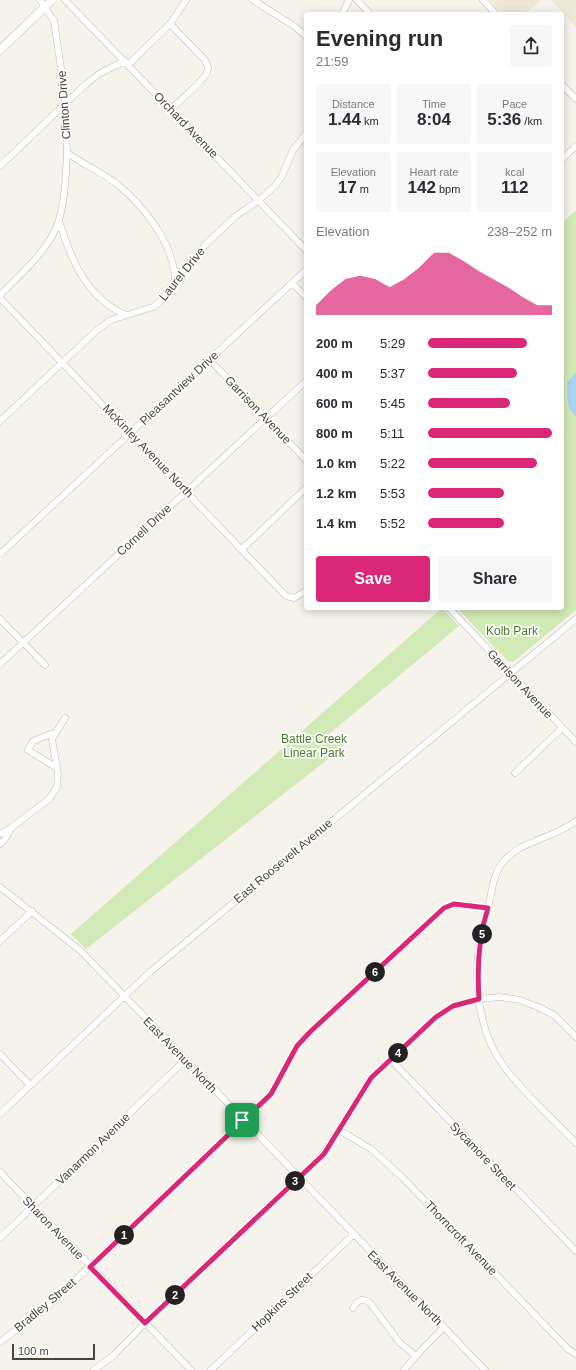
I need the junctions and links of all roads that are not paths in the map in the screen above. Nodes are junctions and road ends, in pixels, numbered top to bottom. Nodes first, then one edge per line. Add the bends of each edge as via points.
1 (52, 0) edge
2 (64, 0) edge
3 (186, 0) edge
4 (253, 0) edge
5 (349, 0) edge
6 (357, 0) edge
7 (483, 0) edge
8 (43, 3) edge
9 (343, 12) edge
10 (368, 12) edge
11 (494, 12) edge
12 (170, 24) junction
13 (304, 34) edge
14 (0, 50) edge
15 (126, 63) junction
16 (564, 87) edge
17 (576, 99) edge
18 (66, 105) junction
19 (170, 109) junction
20 (304, 136) edge
21 (576, 146) edge
22 (67, 153) junction
23 (564, 157) edge
24 (0, 166) edge
25 (258, 201) junction
26 (59, 221) junction
27 (304, 248) edge
28 (304, 272) edge
29 (175, 280) junction
30 (292, 283) junction
31 (0, 295) edge
32 (304, 295) edge
33 (0, 298) edge
34 (126, 315) junction
35 (210, 360) junction
36 (62, 362) junction
37 (304, 382) edge
38 (266, 418) junction
39 (0, 421) edge
40 (131, 434) junction
41 (304, 458) edge
42 (304, 490) edge
43 (186, 491) junction
44 (242, 549) junction
45 (0, 554) edge
46 (304, 592) edge
47 (451, 610) edge
48 (0, 619) edge
49 (576, 619) edge
50 (23, 643) junction
51 (0, 664) edge
52 (45, 665) dead end
53 (509, 673) junction
54 (65, 718) dead end
55 (562, 728) junction
56 (56, 732) junction
57 (576, 742) edge
58 (56, 768) junction
59 (515, 773) dead end
60 (576, 821) edge
61 (11, 828) junction
62 (0, 834) edge
63 (0, 844) edge
64 (0, 887) edge
65 (488, 908) junction
66 (32, 911) junction
67 (0, 940) edge
68 (123, 995) junction
69 (479, 999) junction
70 (576, 1037) edge
71 (0, 1054) edge
72 (185, 1060) junction
73 (390, 1060) junction
74 (30, 1085) junction
75 (0, 1114) edge
76 (242, 1120) junction
77 (339, 1130) junction
78 (576, 1143) edge
79 (0, 1172) edge
80 (300, 1177) junction
81 (33, 1206) junction
82 (353, 1235) junction
83 (0, 1238) edge
84 (576, 1251) edge
85 (90, 1267) junction
86 (353, 1308) dead end
87 (145, 1323) junction
88 (444, 1327) junction
89 (0, 1342) edge
90 (576, 1354) edge
91 (416, 1356) junction
92 (94, 1370) edge
93 (191, 1370) edge
94 (211, 1370) edge
95 (404, 1370) edge
96 (485, 1370) edge

1 - 8 street
2 - 15 street, Orchard Avenue
3 - 12 street
4 - 13 street
5 - 9 street
6 - 10 street
7 - 11 street
8 - 14 street
8 - 18 street, Clinton Drive via 54,21
12 - 15 street
12 - 19 street via 205,60 208,68 202,79
15 - 18 street via 92,78
15 - 19 street, Orchard Avenue
16 - 17 street
18 - 22 street, Clinton Drive
18 - 24 street
19 - 25 street, Orchard Avenue
20 - 25 street, Laurel Drive via 293,150 275,186
21 - 23 street
22 - 26 street
22 - 29 street, Clinton Drive via 116,184 137,204 157,230 171,259
25 - 27 street, Orchard Avenue
25 - 29 street, Laurel Drive via 237,215 208,242
26 - 31 street via 39,254
26 - 34 street via 80,274 102,300
28 - 30 street, Pleasantview Drive
29 - 34 street, Laurel Drive via 161,301 153,307
30 - 32 street
30 - 35 street, Pleasantview Drive
33 - 36 street, McKinley Avenue North
34 - 36 street, Laurel Drive via 111,320 97,330
35 - 38 street, Garrison Avenue
35 - 40 street, Pleasantview Drive
36 - 39 street, Laurel Drive
36 - 40 street, McKinley Avenue North
37 - 38 street, Cornell Drive
38 - 41 street, Garrison Avenue
38 - 43 street, Cornell Drive
40 - 43 street, McKinley Avenue North
40 - 45 street, Pleasantview Drive
42 - 44 street
43 - 44 street, McKinley Avenue North
43 - 50 street, Cornell Drive
44 - 46 street, McKinley Avenue North via 286,596 297,597
47 - 53 street, Garrison Avenue
48 - 50 street
49 - 53 street, East Roosevelt Avenue
50 - 51 street, Cornell Drive
50 - 52 street
53 - 55 street, Garrison Avenue
53 - 68 street, East Roosevelt Avenue
54 - 56 street
55 - 57 street, Garrison Avenue
55 - 59 street
56 - 58 street via 52,739
56 - 58 street via 33,740 28,750
58 - 61 street via 57,787 49,798
60 - 65 street via 560,832 516,849 502,862
61 - 62 street
61 - 63 street
64 - 66 street, East Avenue North
65 - 69 street via 479,953
65 - 76 street, Bradley Street via 454,904 444,908 310,1032 297,1046 271,1094
66 - 67 street
66 - 68 street, East Avenue North via 81,951
68 - 72 street, East Avenue North
68 - 74 street, East Roosevelt Avenue
69 - 70 street via 499,997 520,1000 538,1007 554,1015
69 - 73 street via 453,1006 436,1017
69 - 78 street via 485,1030 505,1068
71 - 74 street
72 - 76 street, East Avenue North
72 - 81 street, Vanarmon Avenue
73 - 77 street via 371,1078
73 - 84 street, Sycamore Street
74 - 75 street, East Roosevelt Avenue
76 - 80 street, East Avenue North
76 - 85 street, Bradley Street
77 - 80 street via 324,1154
77 - 90 street, Thorncroft Avenue via 370,1149 402,1177 568,1349
79 - 81 street, Sharon Avenue
80 - 82 street, East Avenue North
80 - 87 street
81 - 83 street, Vanarmon Avenue
81 - 85 street, Sharon Avenue
82 - 88 street, East Avenue North
82 - 94 street, Hopkins Street
85 - 87 street, Sharon Avenue
85 - 89 street, Bradley Street via 47,1307
86 - 91 street via 360,1300 367,1300 400,1343
87 - 92 street via 114,1355
87 - 93 street, Sharon Avenue
88 - 91 street
88 - 96 street, East Avenue North
91 - 95 street

